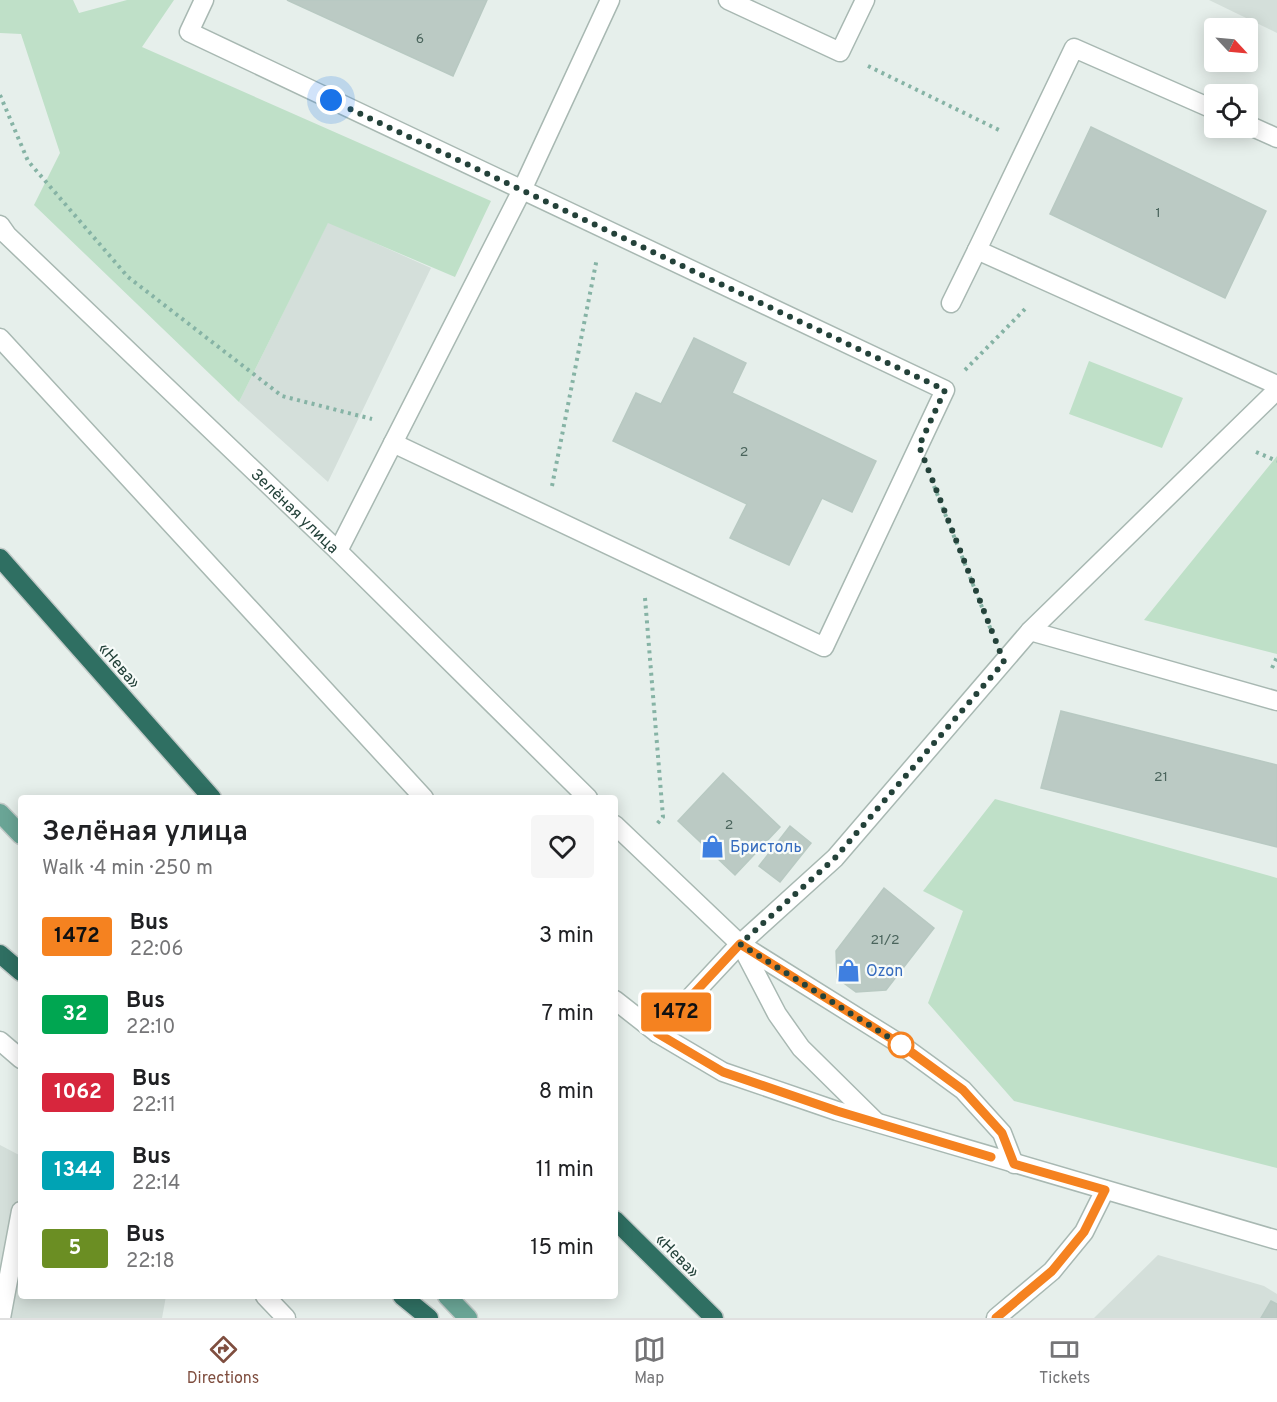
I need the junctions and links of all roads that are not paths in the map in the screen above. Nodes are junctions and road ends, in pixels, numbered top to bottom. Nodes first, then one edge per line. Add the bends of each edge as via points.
1 (204, 0) edge
2 (610, 0) edge
3 (728, 0) edge
4 (865, 0) edge
5 (1204, 105) edge
6 (1258, 129) edge
7 (1277, 138) edge
8 (522, 190) junction
9 (0, 225) edge
10 (977, 250) junction
11 (951, 303) dead end
12 (0, 338) edge
13 (1277, 385) edge
14 (1277, 390) edge
15 (393, 443) junction
16 (338, 551) junction
17 (0, 558) edge
18 (1030, 631) junction
19 (1277, 701) edge
20 (209, 795) edge
21 (421, 795) edge
22 (585, 795) edge
23 (0, 813) edge
24 (618, 828) edge
25 (18, 833) edge
26 (740, 944) junction
27 (0, 954) edge
28 (18, 969) edge
29 (618, 1002) edge
30 (657, 1033) junction
31 (0, 1041) edge
32 (18, 1056) edge
33 (877, 1123) junction
34 (1014, 1164) junction
35 (1105, 1190) junction
36 (618, 1223) edge
37 (18, 1227) edge
38 (1277, 1240) edge
39 (268, 1299) edge
40 (406, 1299) edge
41 (450, 1299) edge
42 (1, 1318) edge
43 (286, 1318) edge
44 (429, 1318) edge
45 (468, 1318) edge
46 (714, 1318) edge
47 (996, 1318) edge

1 - 8 street via 189,32
2 - 8 street
3 - 4 street via 840,52
5 - 10 street via 1074,48
6 - 7 street
8 - 15 street
8 - 15 street via 945,390 824,648
9 - 16 street, Зелёная улица
10 - 11 street
10 - 13 street
12 - 21 street
14 - 18 street
15 - 16 street
16 - 22 street, Зелёная улица
17 - 20 highway, «Нева»
18 - 19 street
18 - 26 street via 835,858
23 - 25 main road
24 - 26 street
26 - 30 street
26 - 33 street via 777,1014 801,1048
26 - 34 street via 900,1044 963,1090 1002,1133
27 - 28 highway
29 - 30 street
30 - 33 street via 723,1072
31 - 32 street
33 - 34 street
34 - 35 street
35 - 38 street
35 - 47 street via 1084,1232 1052,1271
36 - 46 highway, «Нева»
37 - 42 street
39 - 43 street
40 - 44 highway
41 - 45 main road

